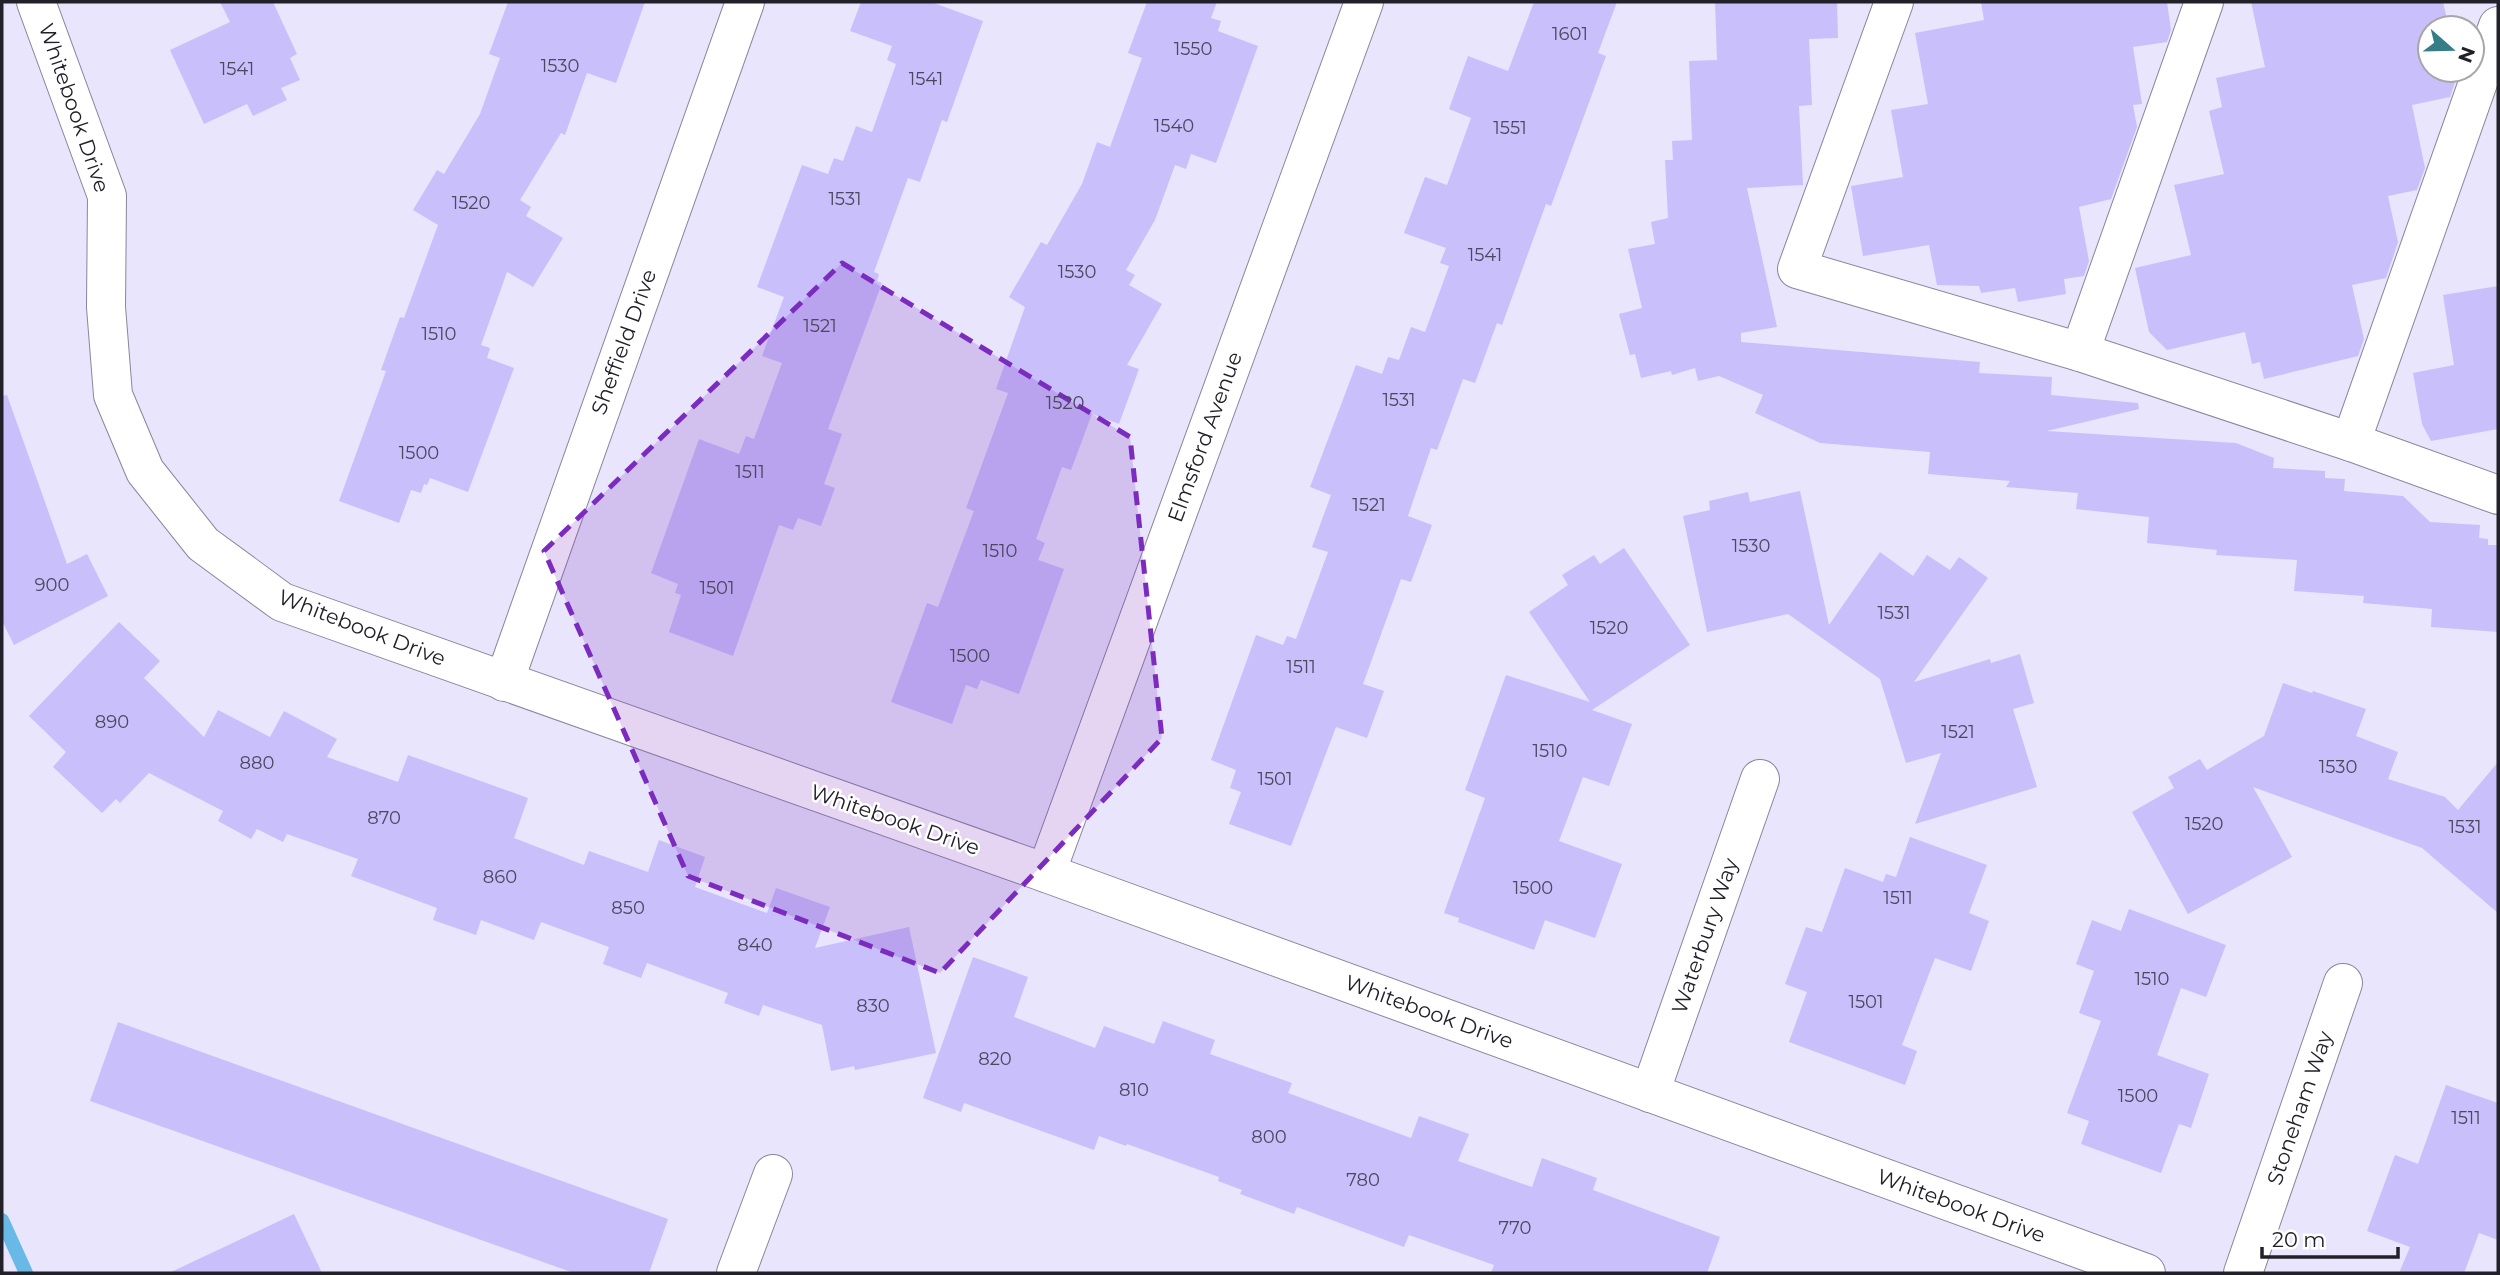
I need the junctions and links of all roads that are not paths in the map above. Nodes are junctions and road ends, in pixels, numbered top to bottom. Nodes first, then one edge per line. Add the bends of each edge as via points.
1 (36, 2) edge
2 (745, 2) edge
3 (1364, 2) edge
4 (1894, 2) edge
5 (2204, 2) edge
6 (2498, 26) edge
7 (2080, 352) junction
8 (2351, 442) junction
9 (2498, 495) edge
10 (504, 682) junction
11 (1760, 779) dead end
12 (1046, 873) junction
13 (2343, 983) dead end
14 (1650, 1093) junction
15 (773, 1174) dead end
16 (736, 1273) edge
17 (2146, 1273) edge
18 (2243, 1273) edge

1 - 10 street, Whitebook Drive via 107,196 106,307 113,395 145,471 202,544 282,602
2 - 10 street, Sheffield Drive
3 - 12 street, Elmsford Avenue
4 - 7 street via 1797,269
5 - 7 street
6 - 8 street
7 - 8 street
8 - 9 street
10 - 12 street, Whitebook Drive
11 - 14 street, Waterbury Way
12 - 14 street, Whitebook Drive
13 - 18 street, Stoneham Way
14 - 17 street, Whitebook Drive
15 - 16 street

